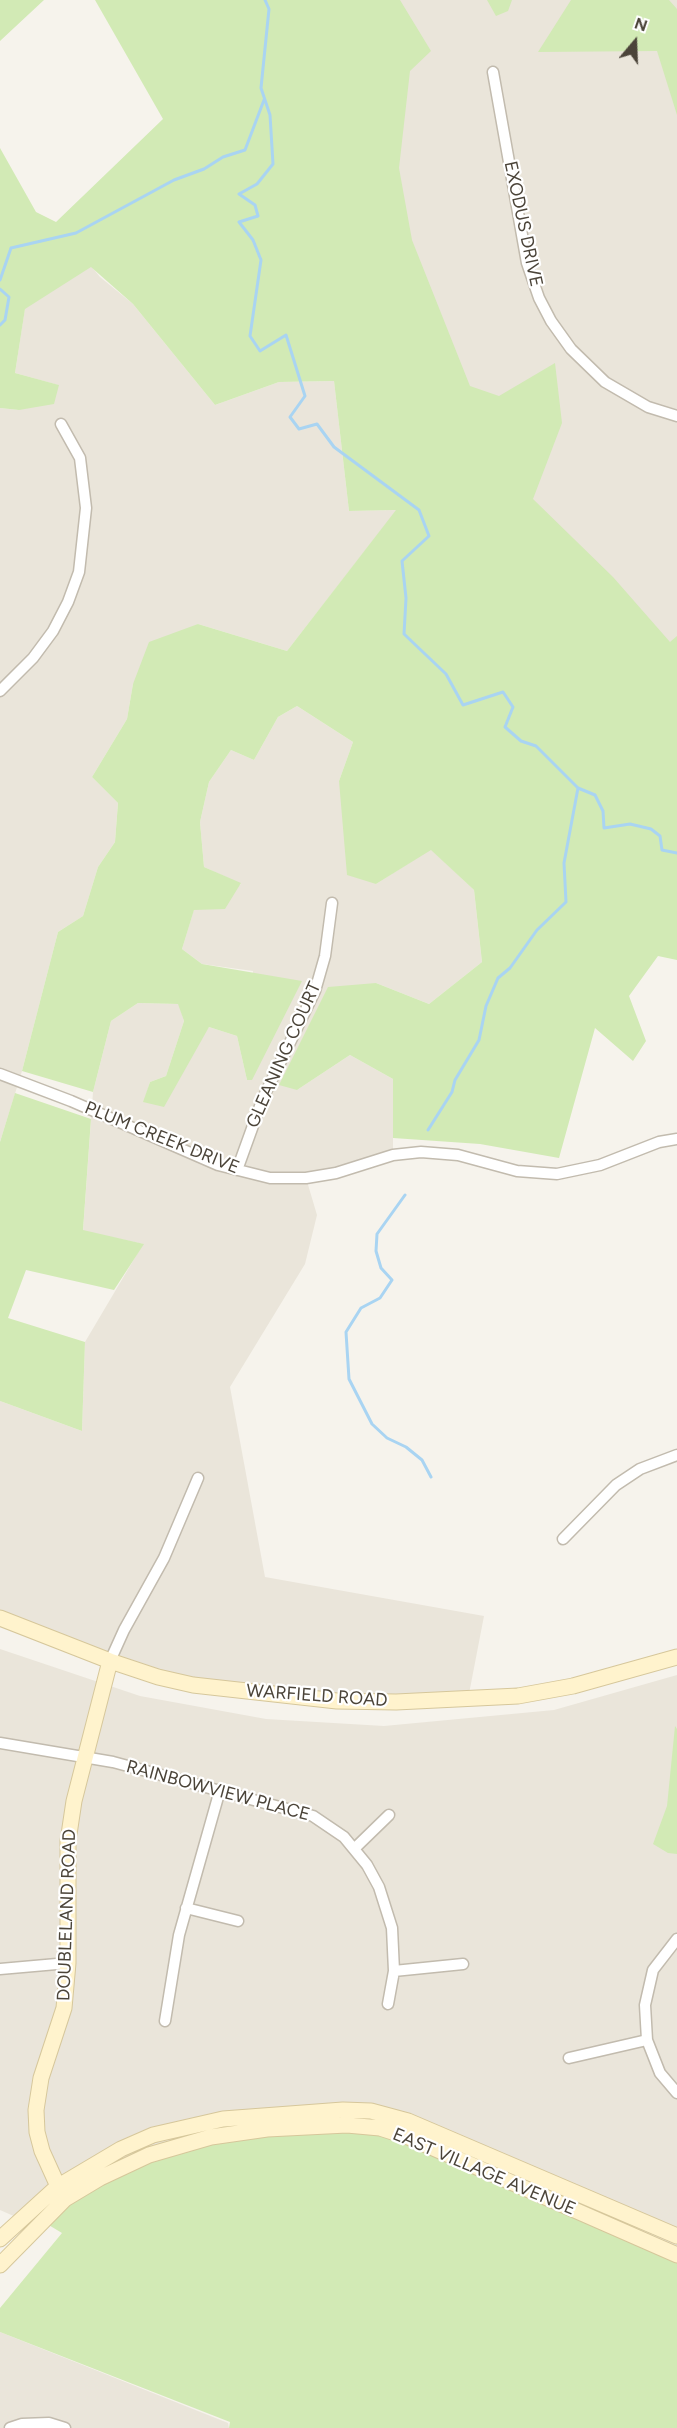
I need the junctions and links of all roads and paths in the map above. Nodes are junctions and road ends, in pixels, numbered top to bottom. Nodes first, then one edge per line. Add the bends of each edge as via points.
1 (493, 72) dead end
2 (677, 416) edge
3 (61, 424) dead end
4 (0, 691) edge
5 (332, 903) dead end
6 (0, 1074) edge
7 (677, 1139) edge
8 (237, 1170) junction
9 (677, 1455) edge
10 (198, 1478) dead end
11 (563, 1539) dead end
12 (0, 1618) edge
13 (677, 1657) edge
14 (110, 1661) junction
15 (0, 1743) edge
16 (85, 1757) junction
17 (220, 1790) junction
18 (389, 1815) dead end
19 (354, 1849) junction
20 (186, 1908) junction
21 (238, 1922) dead end
22 (677, 1940) edge
23 (68, 1964) junction
24 (463, 1964) dead end
25 (0, 1969) edge
26 (394, 1971) junction
27 (388, 2004) dead end
28 (165, 2021) dead end
29 (647, 2040) junction
30 (569, 2058) dead end
31 (677, 2093) edge
32 (61, 2193) junction
33 (677, 2236) edge
34 (0, 2239) edge
35 (677, 2255) edge
36 (0, 2265) edge
37 (10, 2428) edge
38 (65, 2428) edge

1 - 2 street, EXODUS DRIVE via 527,263 551,321 571,349 605,382 648,407
3 - 4 street via 76,447 81,465 86,508 79,572 53,631
5 - 8 street, GLEANING COURT via 325,956 315,991 263,1098
6 - 8 street, PLUM CREEK DRIVE
7 - 8 street, PLUM CREEK DRIVE via 600,1165 557,1174 517,1171 458,1155 421,1152 393,1155 306,1178 270,1178
9 - 11 street via 640,1469 616,1485
10 - 14 street via 164,1558
12 - 14 street, WARFIELD ROAD
13 - 14 street, WARFIELD ROAD via 573,1686 518,1696 396,1702 337,1701 193,1685
14 - 16 street, DOUBLELAND ROAD
15 - 16 street, RAINBOWVIEW PLACE
16 - 17 street, RAINBOWVIEW PLACE
16 - 23 street, DOUBLELAND ROAD via 68,1841
17 - 19 street, RAINBOWVIEW PLACE via 313,1816 344,1837
17 - 20 street
18 - 19 street
19 - 26 street, RAINBOWVIEW PLACE via 367,1865 389,1913
20 - 21 street
20 - 28 street
22 - 29 street via 661,1958 647,1989
23 - 25 street
23 - 32 street, DOUBLELAND ROAD via 64,2008 41,2078 36,2110 42,2151
24 - 26 street
26 - 27 street, RAINBOWVIEW PLACE
29 - 30 street
29 - 31 street via 660,2073
32 - 33 street, EAST VILLAGE AVENUE via 122,2149 153,2135 223,2119 268,2114 370,2111 408,2121
32 - 34 street, EAST VILLAGE AVENUE
32 - 35 street, EAST VILLAGE AVENUE via 149,2155 211,2137 267,2128 380,2128
32 - 36 street, EAST VILLAGE AVENUE
37 - 38 street via 49,2423

